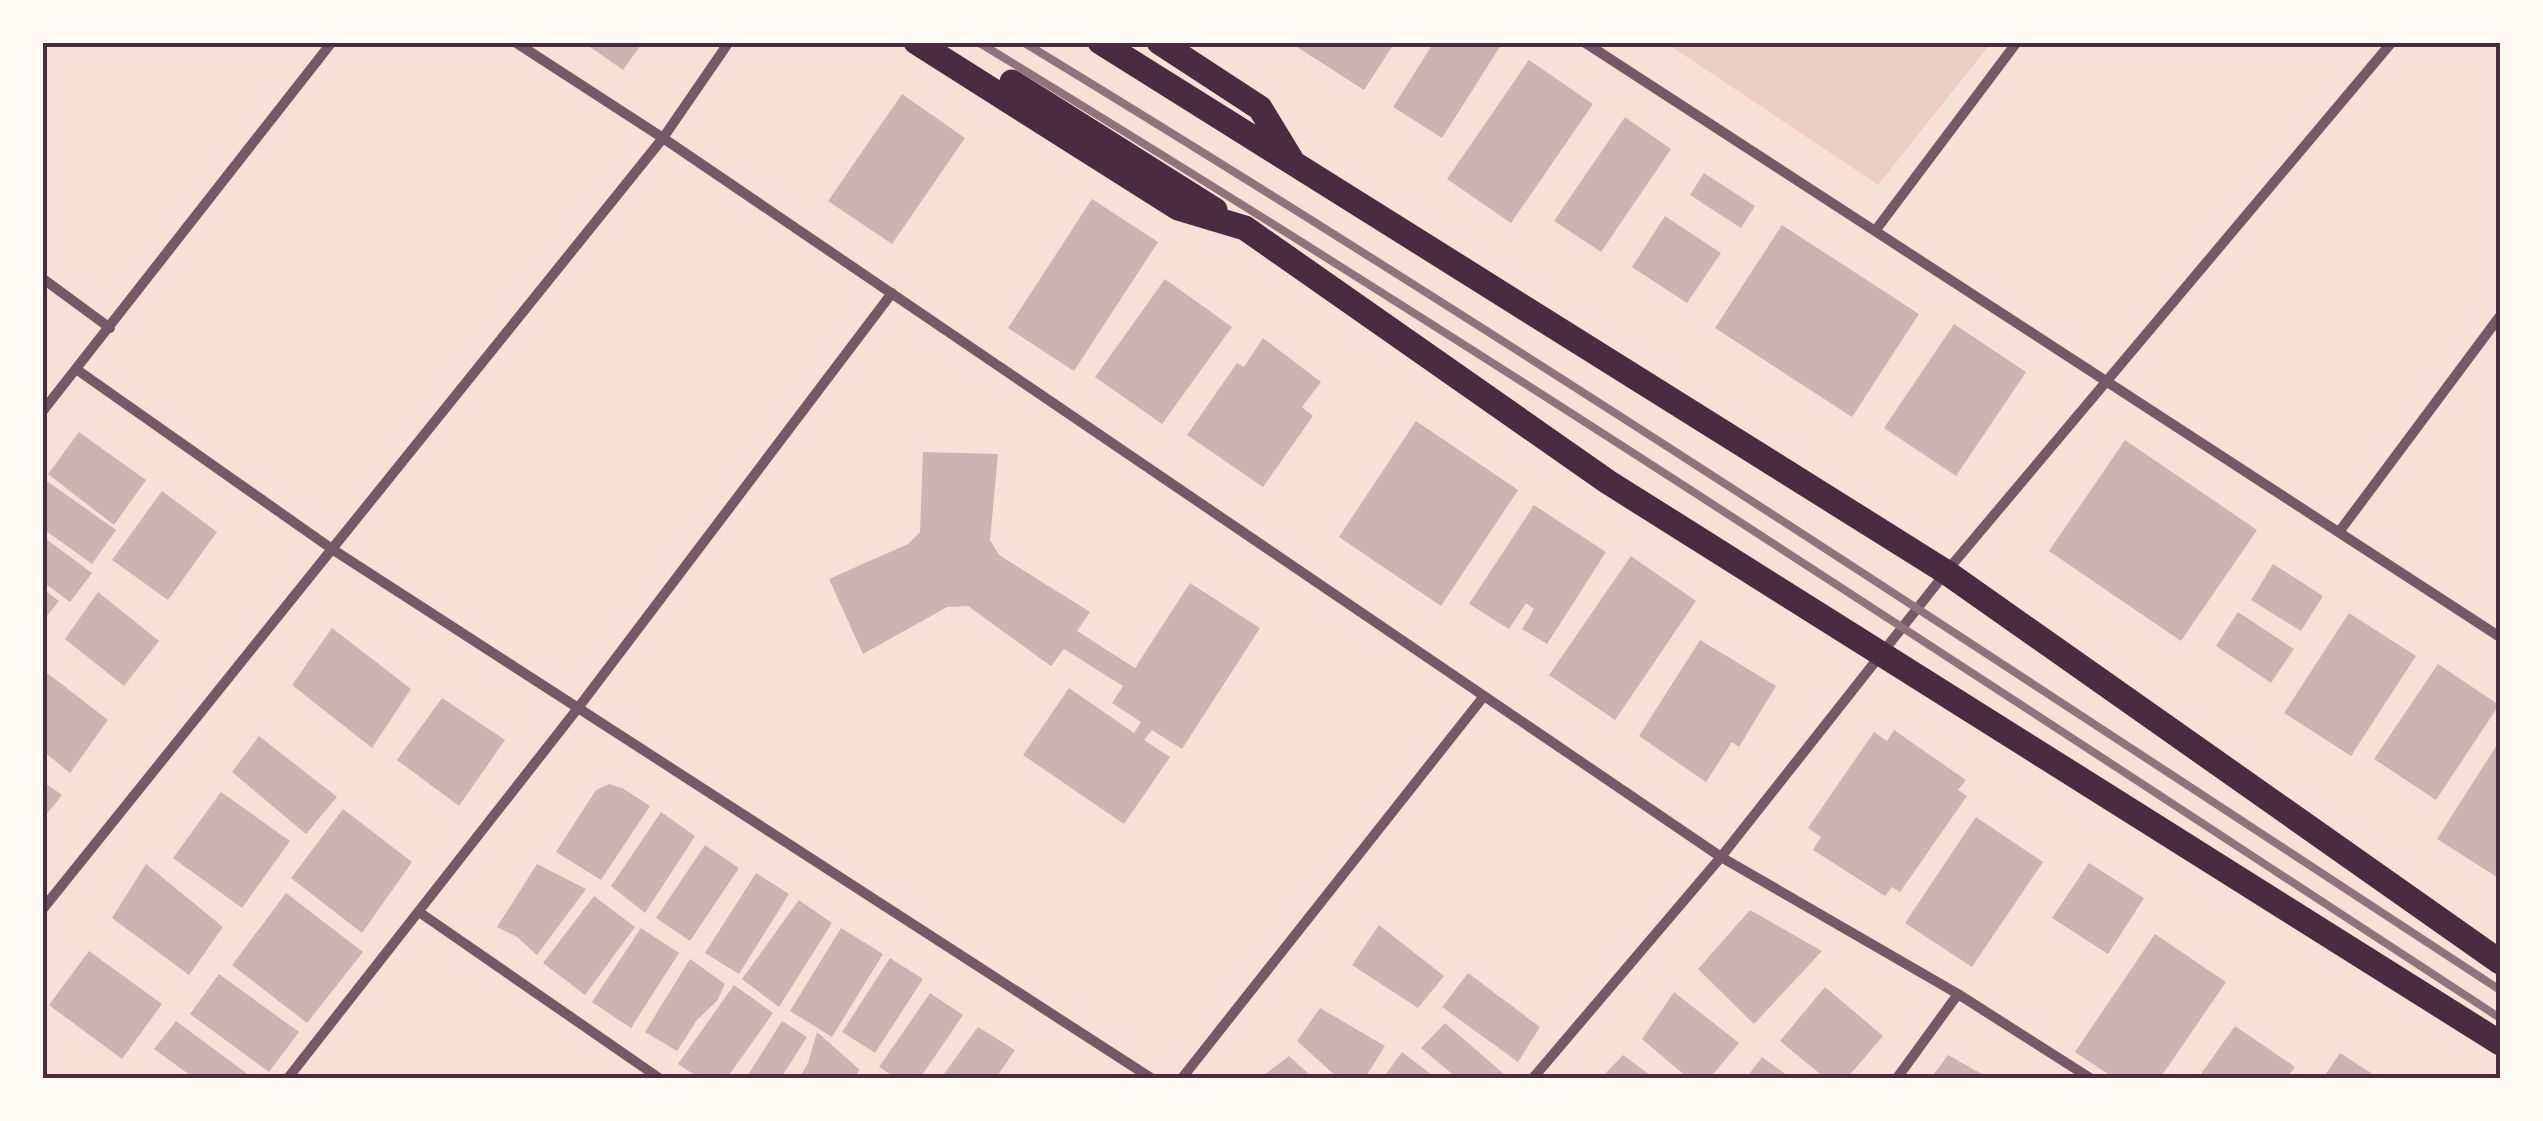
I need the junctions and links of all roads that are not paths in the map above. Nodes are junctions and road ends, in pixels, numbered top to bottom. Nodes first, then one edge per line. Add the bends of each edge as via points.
1 (332, 42) edge
2 (515, 42) edge
3 (729, 42) edge
4 (916, 42) edge
5 (948, 42) edge
6 (1100, 42) edge
7 (1158, 42) edge
8 (1584, 42) edge
9 (2017, 42) edge
10 (2392, 42) edge
11 (663, 138) junction
12 (1295, 166) junction
13 (1245, 228) junction
14 (1875, 230) junction
15 (42, 278) edge
16 (892, 293) junction
17 (2500, 316) edge
18 (110, 328) junction
19 (76, 369) junction
20 (2108, 383) junction
21 (42, 412) edge
22 (2338, 532) junction
23 (332, 549) junction
24 (1946, 572) junction
25 (2500, 637) edge
26 (1883, 655) junction
27 (1484, 696) junction
28 (578, 708) junction
29 (1721, 857) junction
30 (42, 910) edge
31 (419, 912) junction
32 (2500, 962) edge
33 (1958, 994) junction
34 (2500, 1044) edge
35 (288, 1078) edge
36 (658, 1078) edge
37 (1151, 1078) edge
38 (1182, 1078) edge
39 (1533, 1078) edge
40 (1898, 1078) edge
41 (2090, 1078) edge

1 - 18 street
2 - 11 street
3 - 11 street
4 - 13 main road via 1178,208
5 - 13 main road
6 - 12 main road
7 - 12 main road via 1260,108
8 - 14 street
9 - 14 street
10 - 20 street
11 - 16 street
11 - 23 street
12 - 24 main road
13 - 26 main road via 1608,482
14 - 20 street
15 - 18 street
16 - 27 street
16 - 28 street
17 - 22 street
18 - 19 street
19 - 21 street
19 - 23 street
20 - 22 street
20 - 24 street
22 - 25 street
23 - 28 street
23 - 30 street
24 - 26 street
24 - 32 main road
26 - 29 street
26 - 34 main road
27 - 29 street
27 - 38 street
28 - 31 street
28 - 37 street
29 - 33 street
29 - 39 street
31 - 35 street
31 - 36 street
33 - 40 street
33 - 41 street

